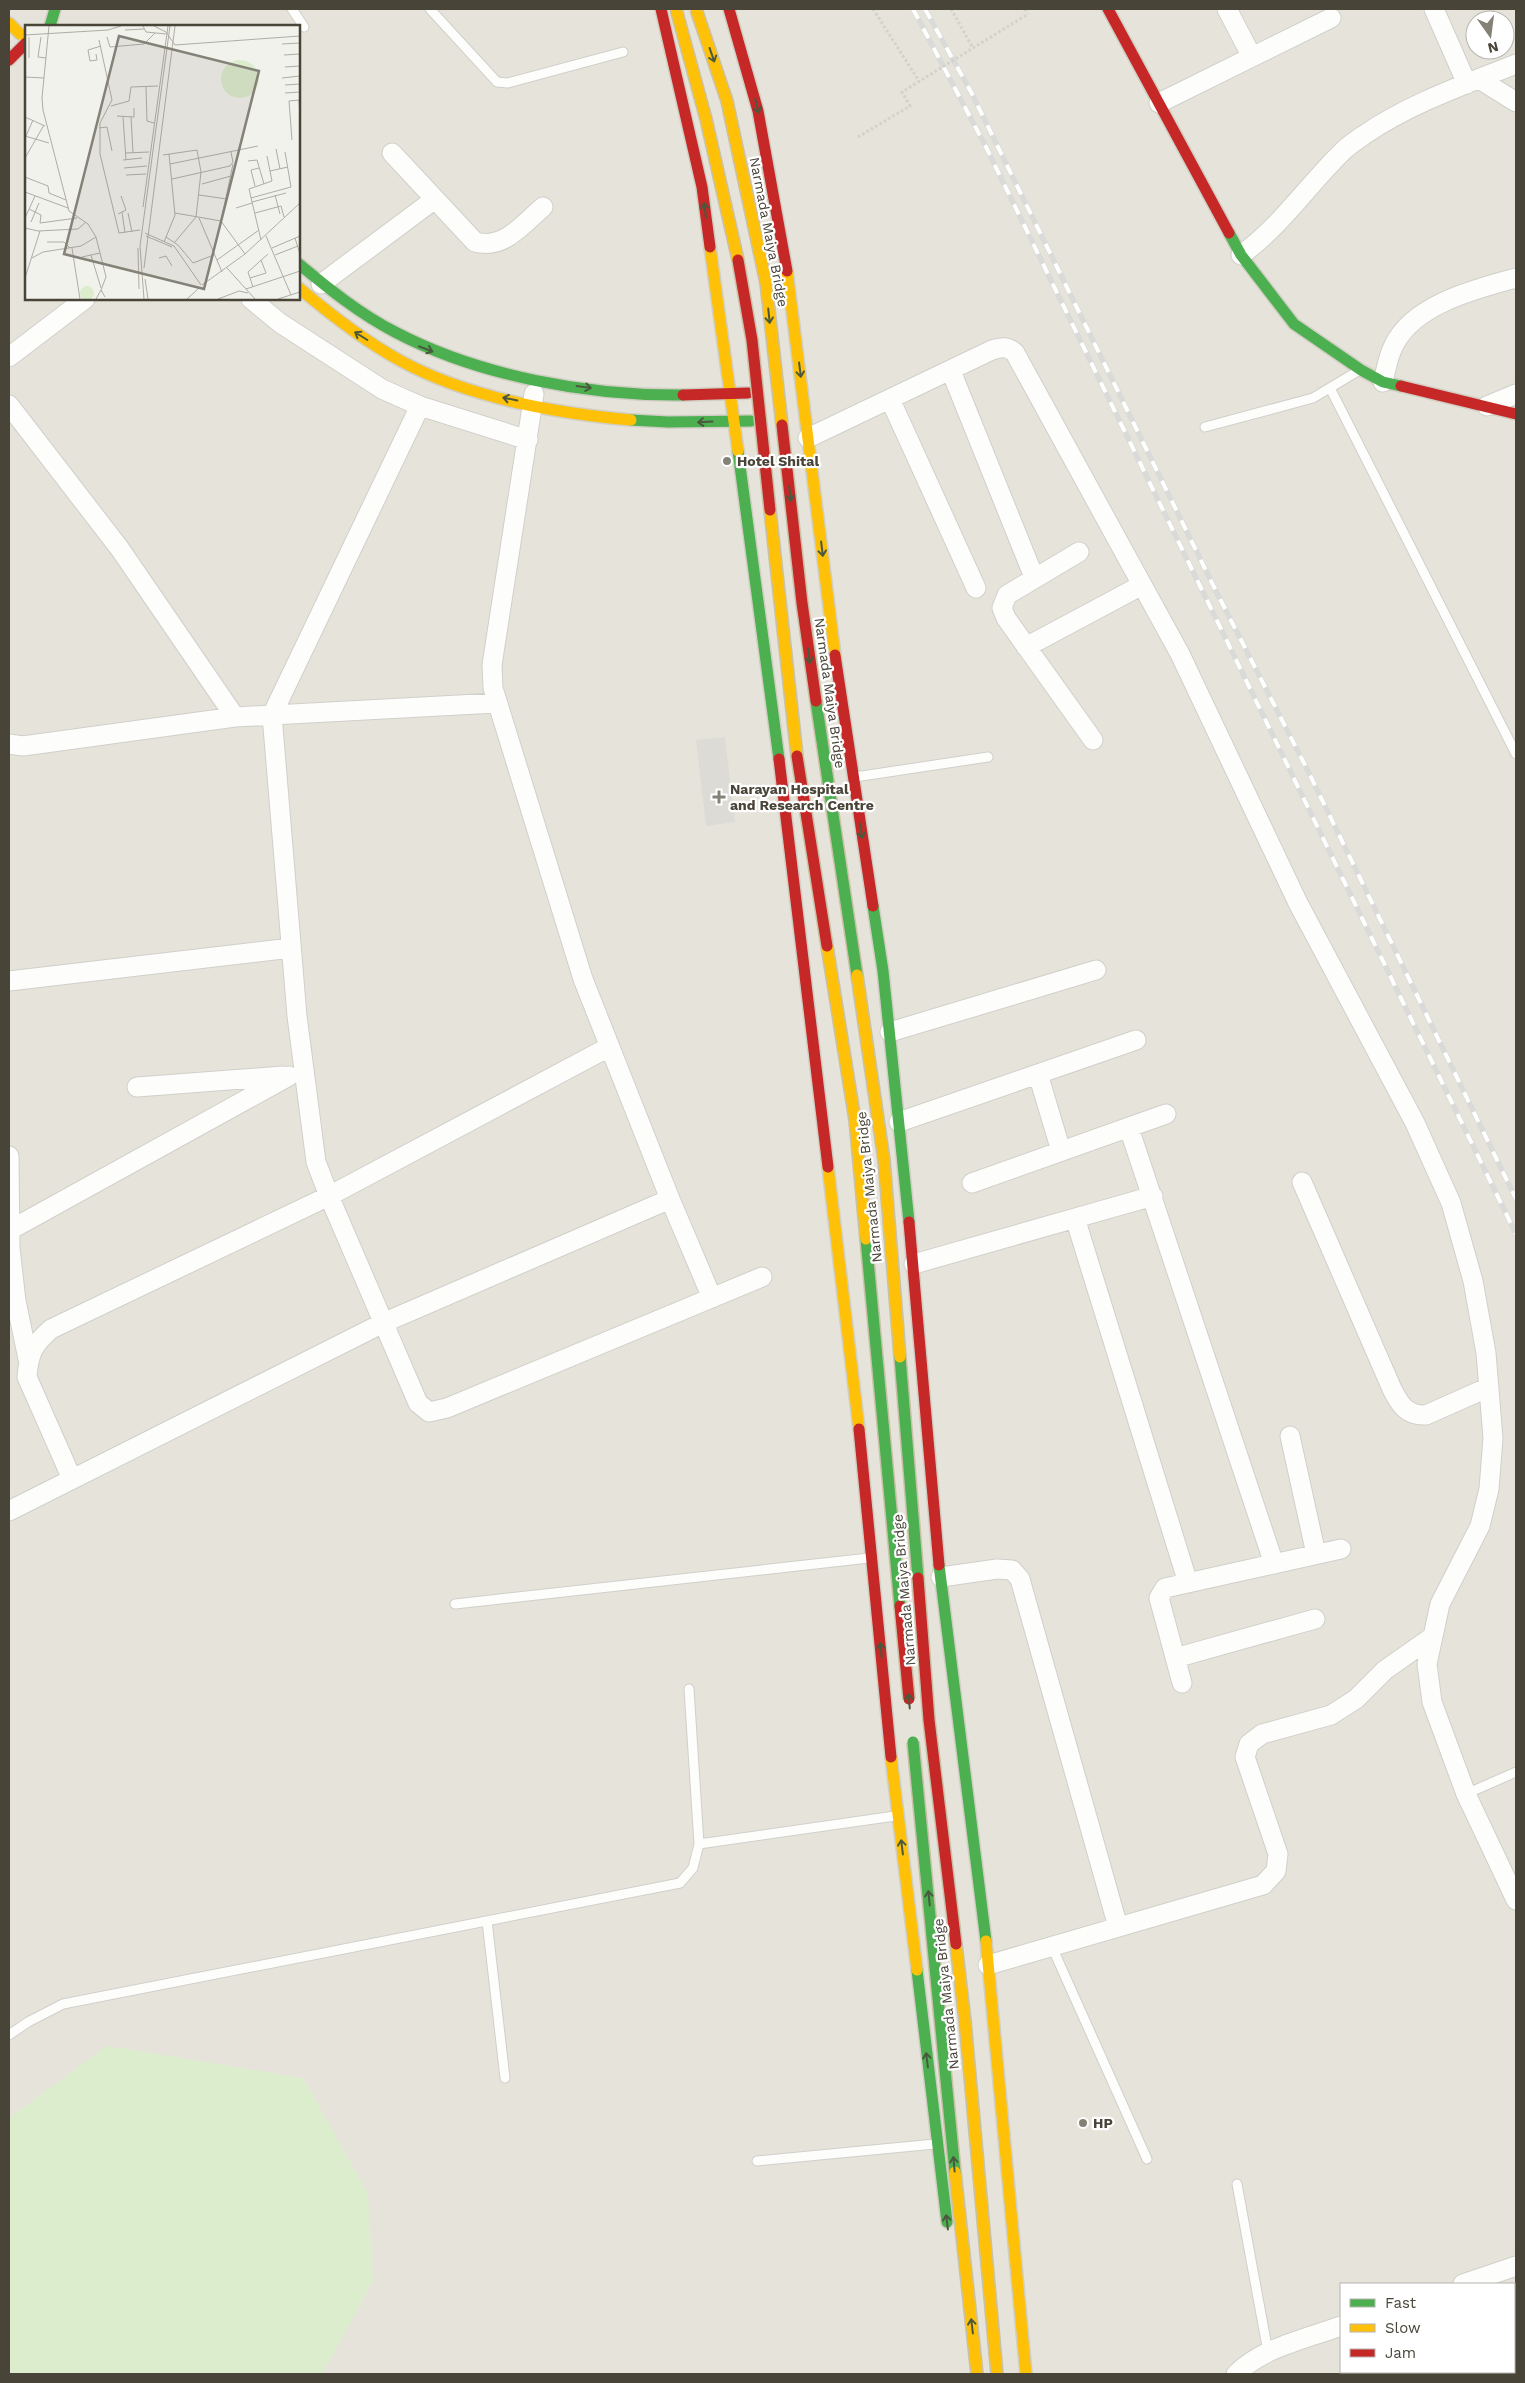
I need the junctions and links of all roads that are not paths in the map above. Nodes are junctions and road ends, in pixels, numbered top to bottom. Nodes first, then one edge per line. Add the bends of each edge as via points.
1 (55, 9) edge
2 (292, 9) edge
3 (430, 9) edge
4 (661, 9) edge
5 (676, 9) edge
6 (696, 9) edge
7 (728, 9) edge
8 (1108, 9) edge
9 (1227, 9) edge
10 (1434, 9) edge
11 (1331, 18) dead end
12 (9, 23) edge
13 (53, 25) edge
14 (304, 27) dead end
15 (25, 35) edge
16 (25, 43) edge
17 (623, 52) dead end
18 (1252, 57) junction
19 (9, 60) edge
20 (1516, 64) edge
21 (1473, 82) junction
22 (1516, 102) edge
23 (1160, 103) junction
24 (392, 153) dead end
25 (435, 199) junction
26 (543, 207) dead end
27 (1241, 255) junction
28 (300, 265) edge
29 (1516, 278) edge
30 (321, 284) junction
31 (300, 289) edge
32 (83, 300) edge
33 (252, 300) edge
34 (9, 357) edge
35 (1361, 370) junction
36 (951, 371) junction
37 (536, 380) junction
38 (1383, 382) junction
39 (1330, 388) junction
40 (731, 393) junction
41 (803, 393) junction
42 (1516, 394) edge
43 (890, 399) junction
44 (532, 403) junction
45 (9, 405) edge
46 (420, 406) junction
47 (1487, 406) junction
48 (1516, 414) edge
49 (734, 420) junction
50 (1205, 427) dead end
51 (807, 431) junction
52 (528, 440) junction
53 (1079, 552) dead end
54 (1034, 577) junction
55 (1142, 585) junction
56 (976, 588) dead end
57 (1026, 647) junction
58 (496, 703) junction
59 (272, 716) junction
60 (235, 717) junction
61 (1093, 740) dead end
62 (9, 744) edge
63 (1516, 754) edge
64 (988, 756) dead end
65 (852, 777) junction
66 (291, 948) junction
67 (1096, 970) dead end
68 (9, 981) edge
69 (890, 1032) junction
70 (1136, 1040) dead end
71 (609, 1047) junction
72 (1038, 1074) junction
73 (297, 1075) junction
74 (137, 1087) dead end
75 (1166, 1114) dead end
76 (899, 1122) junction
77 (1129, 1128) junction
78 (1061, 1152) junction
79 (9, 1156) edge
80 (972, 1182) dead end
81 (1302, 1182) dead end
82 (329, 1196) junction
83 (1153, 1196) junction
84 (670, 1198) junction
85 (1075, 1218) junction
86 (10, 1230) junction
87 (914, 1264) junction
88 (762, 1277) dead end
89 (712, 1298) junction
90 (384, 1323) junction
91 (28, 1358) junction
92 (1489, 1387) junction
93 (1290, 1436) dead end
94 (72, 1479) junction
95 (9, 1511) edge
96 (1340, 1549) dead end
97 (1316, 1554) junction
98 (872, 1557) junction
99 (1274, 1564) junction
100 (940, 1577) junction
101 (1188, 1583) junction
102 (456, 1604) dead end
103 (1315, 1619) dead end
104 (1432, 1637) junction
105 (1175, 1658) junction
106 (1182, 1683) dead end
107 (689, 1688) dead end
108 (910, 1715) dead end
109 (912, 1735) dead end
110 (1516, 1772) edge
111 (1466, 1794) junction
112 (898, 1815) junction
113 (699, 1844) junction
114 (1516, 1900) edge
115 (487, 1921) junction
116 (1118, 1927) junction
117 (1052, 1947) junction
118 (988, 1966) junction
119 (9, 2035) edge
120 (505, 2078) dead end
121 (937, 2144) junction
122 (1146, 2160) dead end
123 (757, 2161) dead end
124 (1237, 2184) dead end
125 (948, 2230) dead end
126 (1516, 2266) edge
127 (1466, 2283) edge
128 (960, 2326) dead end
129 (1340, 2326) edge
130 (1268, 2352) junction
131 (966, 2374) edge
132 (978, 2374) edge
133 (996, 2374) edge
134 (1026, 2374) edge
135 (1236, 2374) edge

1 - 13 main road
2 - 14 lane
3 - 17 lane via 497,82 508,83
40 -> 4 main road via 702,187
108 -> 5 main road, bridge via 855,1120 799,773 752,340 733,233
6 -> 133 main road, Narmada Maiya Bridge, bridge via 727,101 766,283 802,603 884,1160 929,1720 964,2021
7 -> 41 main road via 758,111 790,283
8 - 23 main road
9 - 18 street
10 - 21 street
11 - 18 street
12 - 15 main road
16 - 19 main road
18 - 23 street
20 - 21 street
21 - 22 street
21 - 27 street via 1416,104 1344,150 1281,220
23 - 27 main road
24 - 25 street
25 - 26 street via 476,242 485,245 503,241
25 - 30 street
27 - 35 main road via 1294,324
28 - 30 main road
29 - 38 street via 1451,298 1418,316 1394,344
30 -> 37 main road via 369,319 420,347 471,365
44 -> 31 main road via 472,390 416,369 357,333
32 - 34 street
33 - 46 street via 280,323 382,389
35 - 38 main road
35 - 39 lane
36 - 43 street
36 - 54 street
36 - 55 street via 1000,348 1011,349 1015,353
37 -> 40 main road via 660,396
37 - 44 street
38 - 47 main road
39 - 50 lane via 1313,398
39 - 63 lane
40 - 41 main road
40 - 49 main road
41 - 51 main road
42 - 47 street
43 - 51 street
43 - 56 street
49 -> 44 main road via 629,419
44 - 52 street
45 - 60 street via 120,549
46 - 52 street
46 - 59 street
47 - 48 main road
49 - 51 main road
49 - 98 main road via 787,818
51 -> 65 main road via 840,706
52 - 58 street via 492,665
53 - 54 street
54 - 57 street via 1007,595 1002,608
55 - 57 street
55 - 92 street via 1180,654 1298,903 1415,1123 1451,1203 1473,1281
57 - 61 street
58 - 59 street
58 - 71 street via 583,979
59 - 60 street
59 - 66 street
60 - 62 street via 23,746
64 - 65 lane
65 -> 69 main road
66 - 68 street
66 - 73 street
67 - 69 street
69 - 76 main road
70 - 72 street
71 - 82 street
71 - 84 street
72 - 76 street
72 - 78 street
73 - 74 street
73 - 82 street via 316,1162
73 - 86 street
75 - 77 street
76 - 87 main road
77 - 78 street
77 - 83 street
78 - 80 street
79 - 86 street
81 - 92 street via 1392,1389 1407,1412 1415,1416 1426,1415
82 - 90 street
82 - 91 street via 52,1329 35,1344
83 - 85 street
83 - 99 street
84 - 89 street
84 - 90 street
85 - 87 street
85 - 101 street
86 - 91 street via 16,1301
87 - 100 main road
88 - 89 street
89 - 90 street via 446,1408 429,1412 418,1404
90 - 94 street
91 - 94 street via 27,1377
92 - 104 street via 1492,1438 1489,1489 1480,1526 1440,1604
93 - 97 street
94 - 95 street
96 - 97 street
97 - 99 street
98 - 102 lane
112 -> 98 main road
99 - 101 street
100 - 116 street via 997,1569 1012,1570 1020,1579
100 - 118 main road
101 - 105 street via 1165,1588 1160,1598
103 - 105 street
104 - 111 street via 1427,1664 1432,1702
104 - 116 street via 1385,1670 1356,1699 1331,1715 1262,1734 1249,1744 1245,1757 1278,1854 1276,1872 1263,1885
105 - 106 street
107 - 113 lane
132 -> 109 main road, bridge
110 - 111 lane
111 - 114 street
112 - 113 lane
121 -> 112 main road
113 - 115 lane via 693,1868 680,1883
115 - 119 lane via 63,2004
115 - 120 lane
116 - 117 street
117 - 118 street
117 - 122 lane
118 - 134 main road
121 - 123 lane
125 -> 121 main road
124 - 130 lane
126 - 127 street
128 - 131 main road
129 - 130 street
130 - 135 street via 1249,2361

